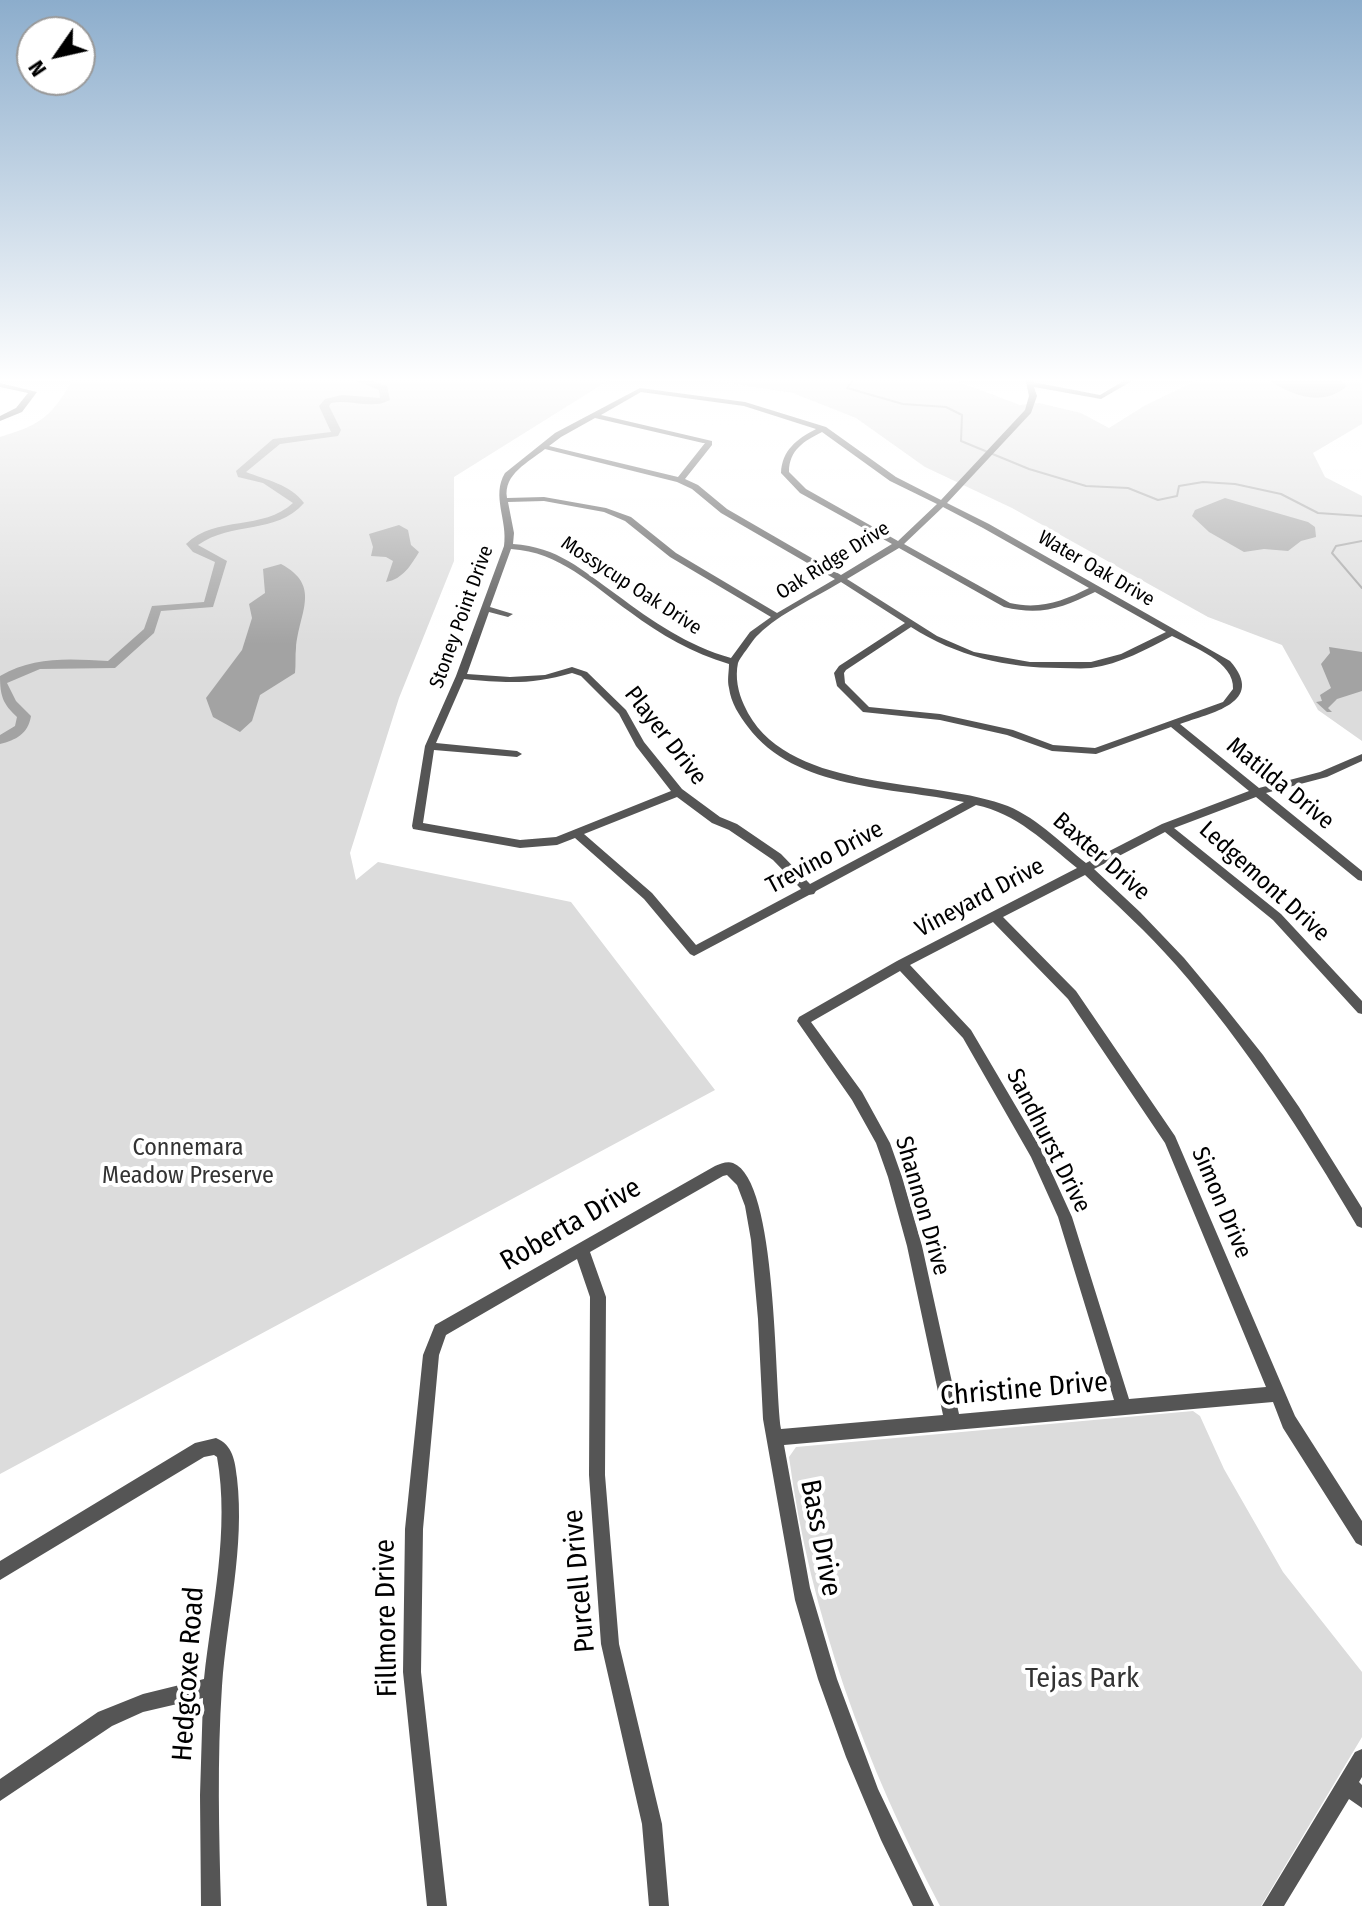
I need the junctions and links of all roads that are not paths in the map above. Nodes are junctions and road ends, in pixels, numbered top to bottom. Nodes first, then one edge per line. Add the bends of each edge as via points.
1 (519, 466) edge
2 (623, 466) edge
3 (691, 466) edge
4 (786, 466) edge
5 (875, 466) edge
6 (976, 466) edge
7 (680, 480) junction
8 (504, 500) junction
9 (942, 504) junction
10 (899, 544) junction
11 (508, 546) junction
12 (842, 579) junction
13 (1094, 589) junction
14 (484, 608) junction
15 (508, 614) dead end
16 (778, 617) junction
17 (910, 624) junction
18 (1171, 633) junction
19 (733, 662) junction
20 (461, 676) junction
21 (1173, 724) junction
22 (430, 746) junction
23 (517, 754) dead end
24 (1362, 757) edge
25 (678, 792) junction
26 (1257, 792) junction
27 (975, 801) junction
28 (1166, 827) junction
29 (577, 834) junction
30 (1362, 859) edge
31 (1347, 864) junction
32 (1084, 869) junction
33 (1362, 877) edge
34 (810, 891) junction
35 (994, 915) junction
36 (901, 964) junction
37 (1362, 1009) edge
38 (803, 1021) joint
39 (730, 1168) joint
40 (1362, 1221) edge
41 (581, 1249) junction
42 (440, 1330) joint
43 (1277, 1394) junction
44 (1124, 1408) junction
45 (953, 1422) junction
46 (775, 1438) junction
47 (1362, 1537) edge
48 (0, 1571) edge
49 (213, 1686) junction
50 (1362, 1759) edge
51 (0, 1791) edge
52 (1355, 1791) edge
53 (211, 1906) edge
54 (437, 1906) edge
55 (659, 1906) edge
56 (924, 1906) edge
57 (1272, 1906) edge

1 - 8 street via 508,475
2 - 7 street
3 - 7 street
4 - 10 street via 785,473 803,491
5 - 9 street, Water Oak Drive
6 - 9 street, Oak Ridge Drive
7 - 12 street
8 - 11 street, Stoney Point Drive
8 - 16 street via 544,499 620,515 673,555
9 - 10 street, Oak Ridge Drive
9 - 13 street, Water Oak Drive
10 - 12 street, Oak Ridge Drive
10 - 13 street via 993,599 1021,609 1047,610
11 - 14 street, Stoney Point Drive
11 - 19 street, Mossycup Oak Drive via 556,554 688,646
12 - 16 street, Oak Ridge Drive
12 - 17 street
13 - 18 street, Water Oak Drive
14 - 15 street
14 - 20 street, Stoney Point Drive
16 - 19 street, Oak Ridge Drive via 753,634
17 - 18 street via 972,654 1049,667 1109,662
17 - 21 street via 842,668 838,678 866,710 976,724 1079,752 1109,749
18 - 21 street, Water Oak Drive via 1227,663 1241,686 1226,704
19 - 27 street, Baxter Drive via 733,686 752,726 780,751 843,778
20 - 22 street, Stoney Point Drive
20 - 25 street, Player Drive via 533,680 572,670 584,674 623,712 640,744
21 - 26 street, Matilda Drive
22 - 23 street
22 - 29 street, Stoney Point Drive via 417,826 520,844
24 - 26 street, Vineyard Drive via 1323,775
25 - 29 street
25 - 34 street, Player Drive via 777,857
26 - 28 street, Vineyard Drive
26 - 31 street, Matilda Drive
27 - 32 street, Baxter Drive via 1001,807 1026,822
27 - 34 street, Trevino Drive
28 - 32 street, Vineyard Drive
28 - 37 street, Ledgemont Drive via 1277,917
29 - 34 street, Trevino Drive via 648,896 694,951
30 - 31 street
31 - 33 street, Matilda Drive
32 - 35 street, Vineyard Drive
32 - 40 street, Baxter Drive via 1179,959 1262,1060
35 - 36 street, Vineyard Drive
35 - 43 street, Simon Drive via 1072,995 1170,1140
36 - 38 street, Vineyard Drive
36 - 44 street, Sandhurst Drive via 967,1034 1036,1153 1065,1217
38 - 45 street, Shannon Drive via 882,1141 911,1233
39 - 41 street, Roberta Drive
39 - 46 street, Bass Drive via 741,1176 749,1198 762,1265
41 - 42 street, Roberta Drive
41 - 55 street, Purcell Drive via 598,1297 597,1475 610,1644 652,1824
42 - 54 street, Fillmore Drive via 431,1355 411,1563 412,1672
43 - 44 street, Christine Drive
43 - 47 street, Simon Drive
44 - 45 street, Christine Drive
45 - 46 street, Christine Drive
46 - 56 street, Bass Drive via 804,1599 832,1689 903,1867
48 - 49 street, Hedgcoxe Road via 201,1449 221,1448 229,1523
49 - 51 street via 143,1703 105,1719
49 - 53 street, Hedgcoxe Road
50 - 52 street
52 - 57 street

